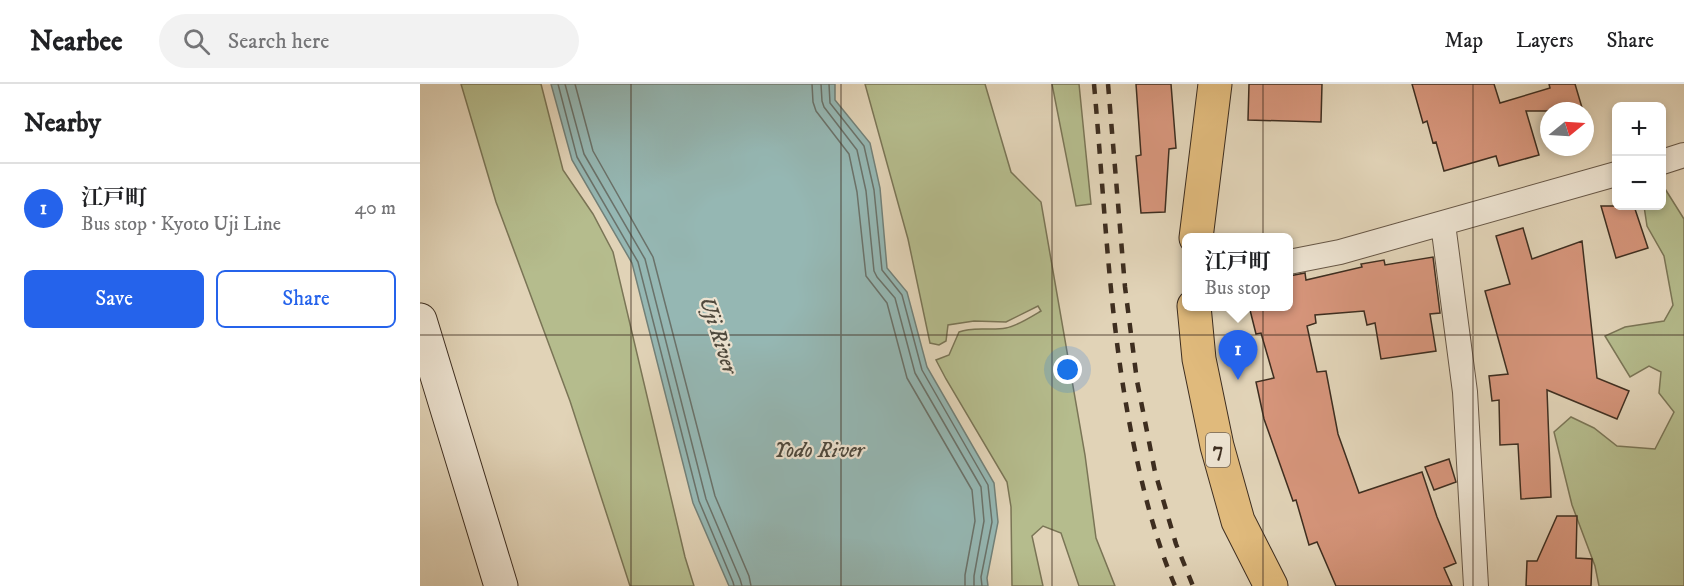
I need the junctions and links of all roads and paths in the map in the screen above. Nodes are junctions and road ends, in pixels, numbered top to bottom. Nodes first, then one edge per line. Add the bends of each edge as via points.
1 (1215, 84) edge
2 (1684, 155) edge
3 (1666, 161) edge
4 (1612, 175) edge
5 (1443, 224) junction
6 (1196, 233) edge
7 (1293, 261) edge
8 (1194, 311) edge
9 (420, 320) edge
10 (501, 586) edge
11 (1271, 586) edge
12 (1476, 586) edge

1 - 6 main road
2 - 3 street
4 - 5 street
5 - 7 street
5 - 12 street via 1465,392
8 - 11 main road, 7 via 1199,359 1217,447 1238,521
9 - 10 main road

